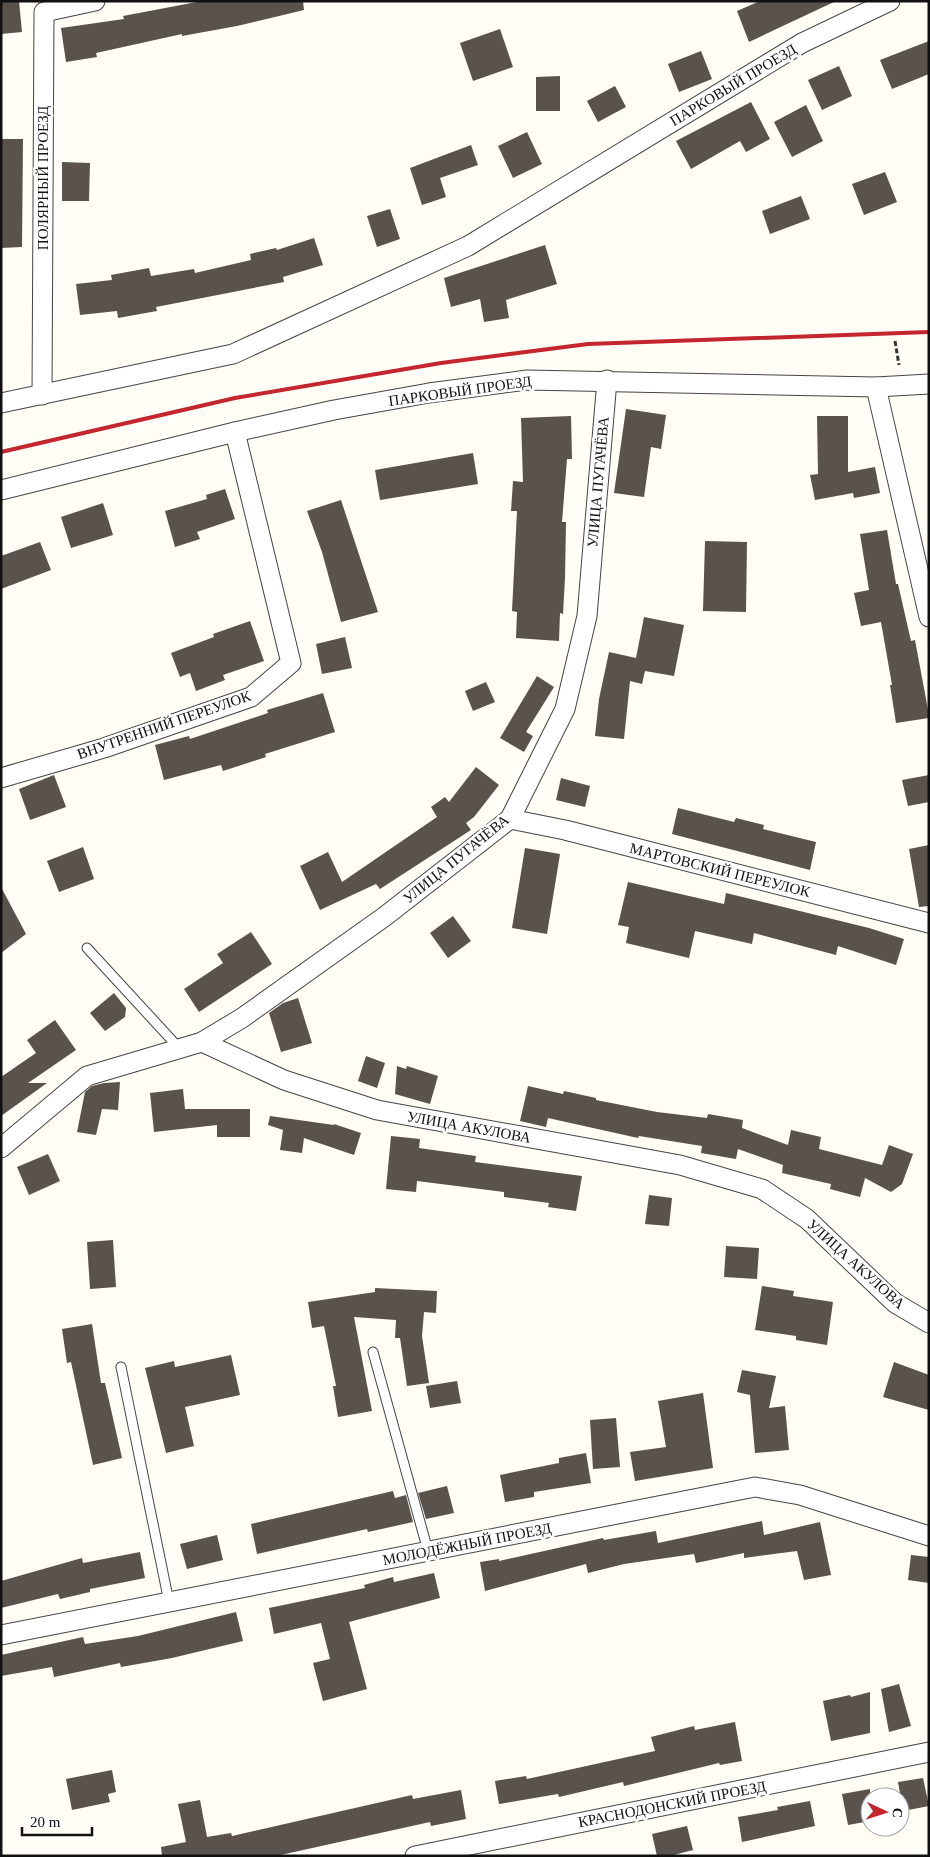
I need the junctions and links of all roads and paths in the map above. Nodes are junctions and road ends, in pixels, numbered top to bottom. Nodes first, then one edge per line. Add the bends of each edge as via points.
1 (95, 1) edge
2 (890, 1) edge
3 (606, 380) junction
4 (929, 384) edge
5 (876, 387) junction
6 (42, 395) junction
7 (1, 403) edge
8 (235, 432) junction
9 (1, 490) edge
10 (929, 617) edge
11 (1, 778) edge
12 (510, 818) junction
13 (929, 924) edge
14 (87, 948) dead end
15 (202, 1042) junction
16 (180, 1048) junction
17 (1, 1148) edge
18 (929, 1323) edge
19 (373, 1352) dead end
20 (121, 1367) dead end
21 (929, 1536) edge
22 (428, 1551) junction
23 (169, 1602) junction
24 (1, 1635) edge
25 (929, 1752) edge
26 (415, 1856) edge

1 - 6 street, ПОЛЯРНЫЙ ПРОЕЗД via 44,12
2 - 6 street, ПАРКОВЫЙ ПРОЕЗД via 802,43 468,246 233,354
3 - 5 street, ПАРКОВЫЙ ПРОЕЗД
3 - 8 street, ПАРКОВЫЙ ПРОЕЗД via 527,380 334,410
3 - 12 street, УЛИЦА ПУГАЧЁВА via 587,616 565,709
4 - 5 street, ПАРКОВЫЙ ПРОЕЗД
5 - 10 street
6 - 7 street, ПАРКОВЫЙ ПРОЕЗД
8 - 9 street, ПАРКОВЫЙ ПРОЕЗД
8 - 11 street, ВНУТРЕННИЙ ПЕРЕУЛОК via 291,663 251,697 104,748
12 - 13 street, МАРТОВСКИЙ ПЕРЕУЛОК
12 - 15 street, УЛИЦА ПУГАЧЁВА via 376,922 242,1018
14 - 16 lane
15 - 16 street
15 - 18 street, УЛИЦА АКУЛОВА via 284,1080 378,1110 680,1165 762,1189 808,1219 895,1303
16 - 17 street via 87,1076
19 - 22 lane
20 - 23 lane
21 - 22 street, МОЛОДЁЖНЫЙ ПРОЕЗД via 800,1495 755,1487
22 - 23 street, МОЛОДЁЖНЫЙ ПРОЕЗД
23 - 24 street, МОЛОДЁЖНЫЙ ПРОЕЗД
25 - 26 street, КРАСНОДОНСКИЙ ПРОЕЗД

